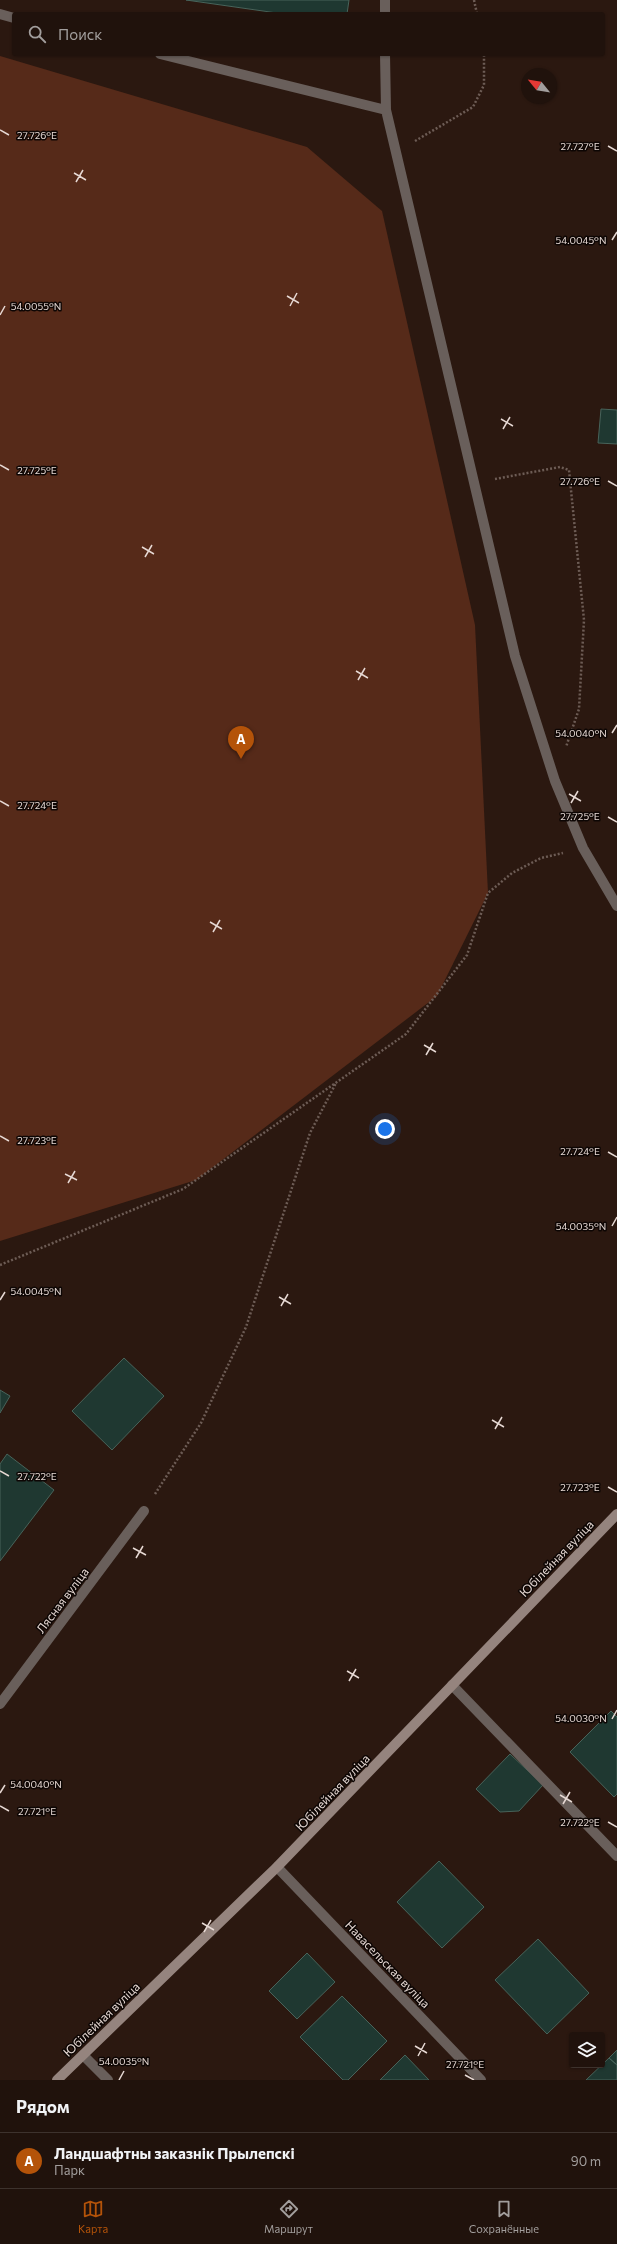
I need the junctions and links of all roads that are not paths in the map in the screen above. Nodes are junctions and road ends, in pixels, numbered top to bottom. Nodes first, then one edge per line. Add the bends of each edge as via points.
1 (385, 0) edge
2 (385, 12) edge
3 (0, 14) edge
4 (12, 17) edge
5 (168, 56) edge
6 (385, 56) edge
7 (386, 110) junction
8 (617, 906) edge
9 (144, 1511) road end
10 (617, 1514) edge
11 (452, 1686) junction
12 (0, 1704) edge
13 (617, 1856) edge
14 (277, 1867) junction
15 (84, 2055) junction
16 (57, 2080) edge
17 (108, 2080) edge
18 (481, 2080) edge

1 - 2 street
3 - 4 street
5 - 7 street
6 - 7 street
7 - 8 street via 515,656 555,781 583,848
9 - 12 street, Лясная вуліца
10 - 11 main road, Юбілейная вуліца
11 - 13 street
11 - 14 main road, Юбілейная вуліца
14 - 15 main road, Юбілейная вуліца
14 - 18 street, Навасельская вуліца
15 - 16 main road, Юбілейная вуліца
15 - 17 street

